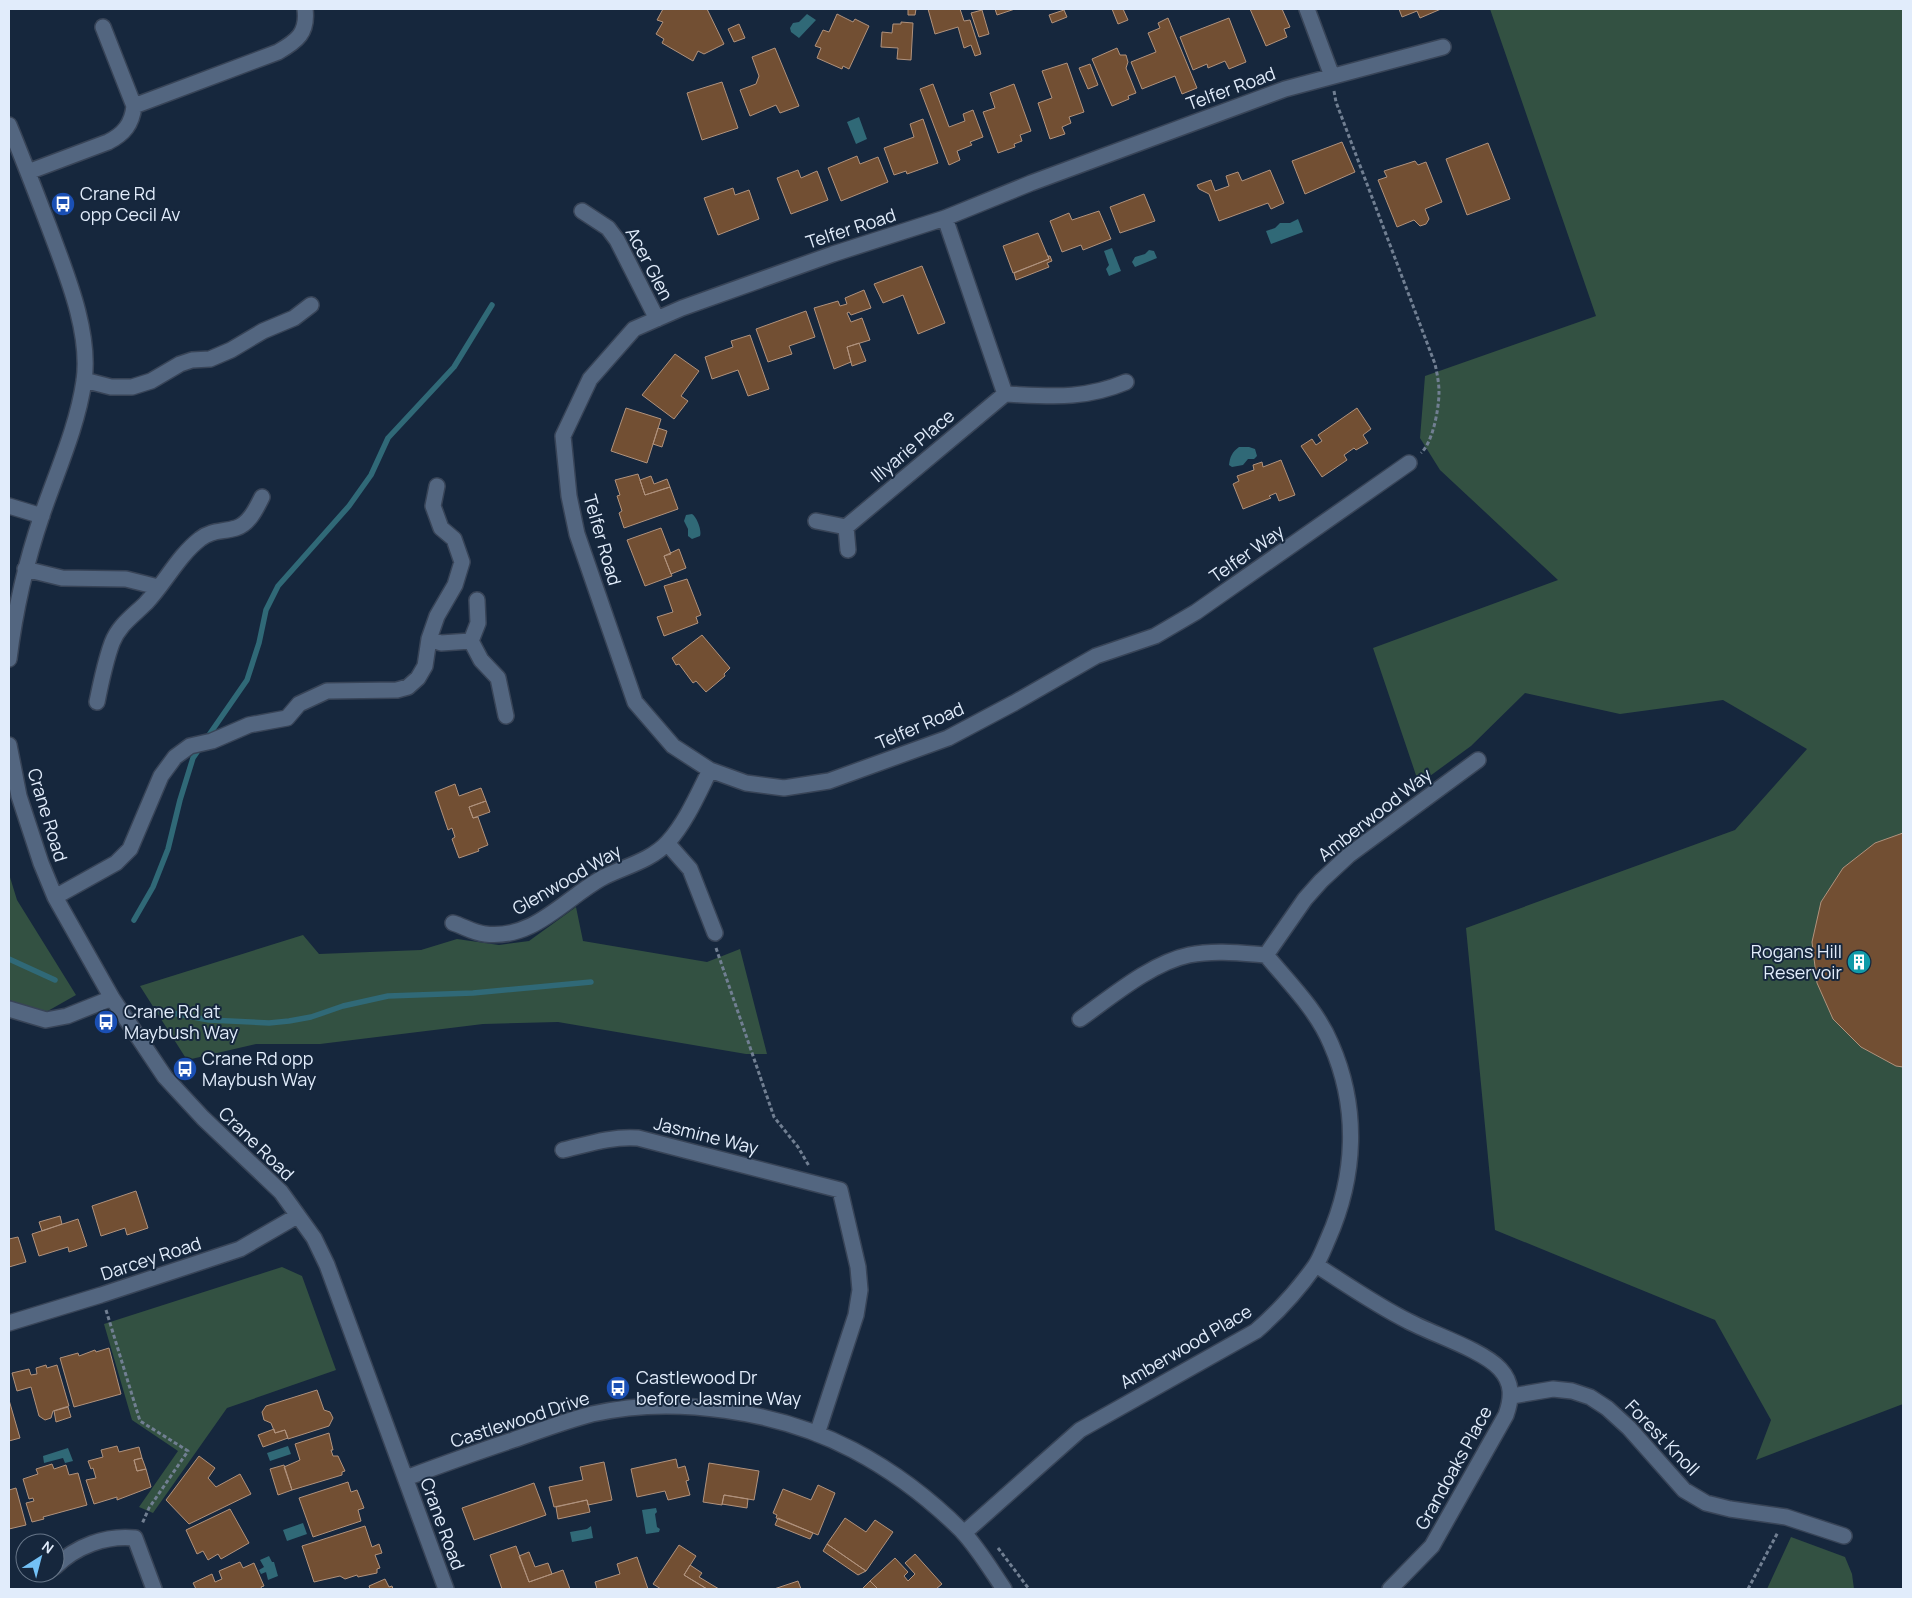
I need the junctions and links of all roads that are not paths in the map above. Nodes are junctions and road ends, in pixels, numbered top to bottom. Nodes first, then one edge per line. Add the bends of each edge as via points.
1 (305, 9) edge
2 (1307, 9) edge
3 (103, 27) dead end
4 (1443, 47) dead end
5 (1332, 76) junction
6 (134, 106) junction
7 (9, 125) edge
8 (28, 172) junction
9 (582, 211) dead end
10 (945, 218) junction
11 (311, 305) dead end
12 (657, 319) junction
13 (84, 380) junction
14 (1126, 382) dead end
15 (1005, 394) junction
16 (1409, 463) road end
17 (437, 486) dead end
18 (262, 497) dead end
19 (9, 506) edge
20 (42, 516) junction
21 (816, 521) dead end
22 (846, 527) junction
23 (848, 550) dead end
24 (25, 569) junction
25 (158, 587) junction
26 (477, 600) dead end
27 (429, 639) junction
28 (471, 641) junction
29 (1096, 656) joint
30 (9, 659) edge
31 (97, 702) dead end
32 (506, 716) dead end
33 (9, 745) edge
34 (1478, 760) dead end
35 (710, 770) junction
36 (667, 843) junction
37 (55, 897) junction
38 (452, 923) dead end
39 (715, 933) road end
40 (1266, 955) junction
41 (112, 998) junction
42 (9, 1009) edge
43 (1080, 1019) dead end
44 (563, 1150) dead end
45 (297, 1216) junction
46 (1316, 1265) junction
47 (9, 1323) edge
48 (1512, 1396) junction
49 (817, 1434) junction
50 (406, 1478) junction
51 (964, 1533) junction
52 (1844, 1536) dead end
53 (65, 1558) edge
54 (1404, 1584) edge
55 (154, 1589) edge
56 (446, 1589) edge
57 (1004, 1589) edge
58 (1390, 1589) edge

1 - 6 street via 299,36 278,52
2 - 5 street
3 - 6 street
4 - 5 street, Telfer Road
5 - 10 street, Telfer Road via 1285,89
6 - 8 street via 133,118 119,136
7 - 8 street
8 - 13 street via 76,304 84,341
9 - 12 street, Acer Glen via 608,228 617,240
10 - 12 street, Telfer Road via 833,254
10 - 15 street
11 - 13 street via 294,318 231,350 210,359 180,364 132,387 111,387
12 - 35 street, Telfer Road via 634,329 590,379 563,436 569,496 577,534 635,702 672,746
13 - 20 street via 76,418
14 - 15 street via 1085,395
15 - 22 street, Illyarie Place
16 - 29 street, Telfer Way via 1196,612 1155,636
17 - 27 street via 433,506 441,528 454,539 462,562 455,585 437,616
18 - 25 street via 256,510 237,528 212,532 201,538
19 - 20 street
20 - 24 street
21 - 22 street
22 - 23 street
24 - 25 street via 62,578 126,579
24 - 30 street
25 - 31 street via 122,625 112,642
26 - 28 street via 478,623
27 - 28 street
27 - 37 street via 425,666 408,687 327,692 299,704 287,718 249,725 212,741 190,746 175,757 161,776 130,849 116,862
28 - 32 street via 481,660 498,678
29 - 35 street, Telfer Road via 948,738 829,781 784,788 746,783
33 - 37 street, Crane Road via 19,796
34 - 40 street, Amberwood Way via 1322,880
35 - 36 street, Glenwood Way via 682,823
36 - 38 street, Glenwood Way via 648,857 601,879 537,923 520,930 484,934
36 - 39 street via 690,869
37 - 41 street, Crane Road
40 - 43 street via 1207,953 1166,963
40 - 46 street, Amberwood Place via 1310,1009 1330,1042 1342,1072 1350,1106 1352,1145 1347,1178 1339,1215
41 - 42 street via 67,1016 46,1020
41 - 45 street, Crane Road via 165,1078 281,1192
44 - 49 street, Jasmine Way via 623,1137 638,1138 840,1190 858,1267 860,1290 856,1316
45 - 47 street, Darcey Road via 240,1249
45 - 50 street, Crane Road via 314,1238 327,1265
46 - 48 street, Grandoaks Place via 1407,1321 1489,1359 1508,1381
46 - 51 street, Amberwood Place via 1274,1315 1256,1331 1080,1430
48 - 52 street, Forest Knoll via 1553,1389 1590,1397 1629,1428 1684,1490 1706,1503 1786,1517
48 - 54 street, Grandoaks Place via 1506,1415 1432,1546
49 - 50 street, Castlewood Drive via 732,1411 641,1407 593,1414 555,1425
49 - 51 street, Castlewood Drive via 892,1473 931,1502
50 - 56 street, Crane Road
51 - 57 street, Castlewood Drive
53 - 55 street via 100,1540 121,1536 135,1538
54 - 58 street, Grandoaks Place

